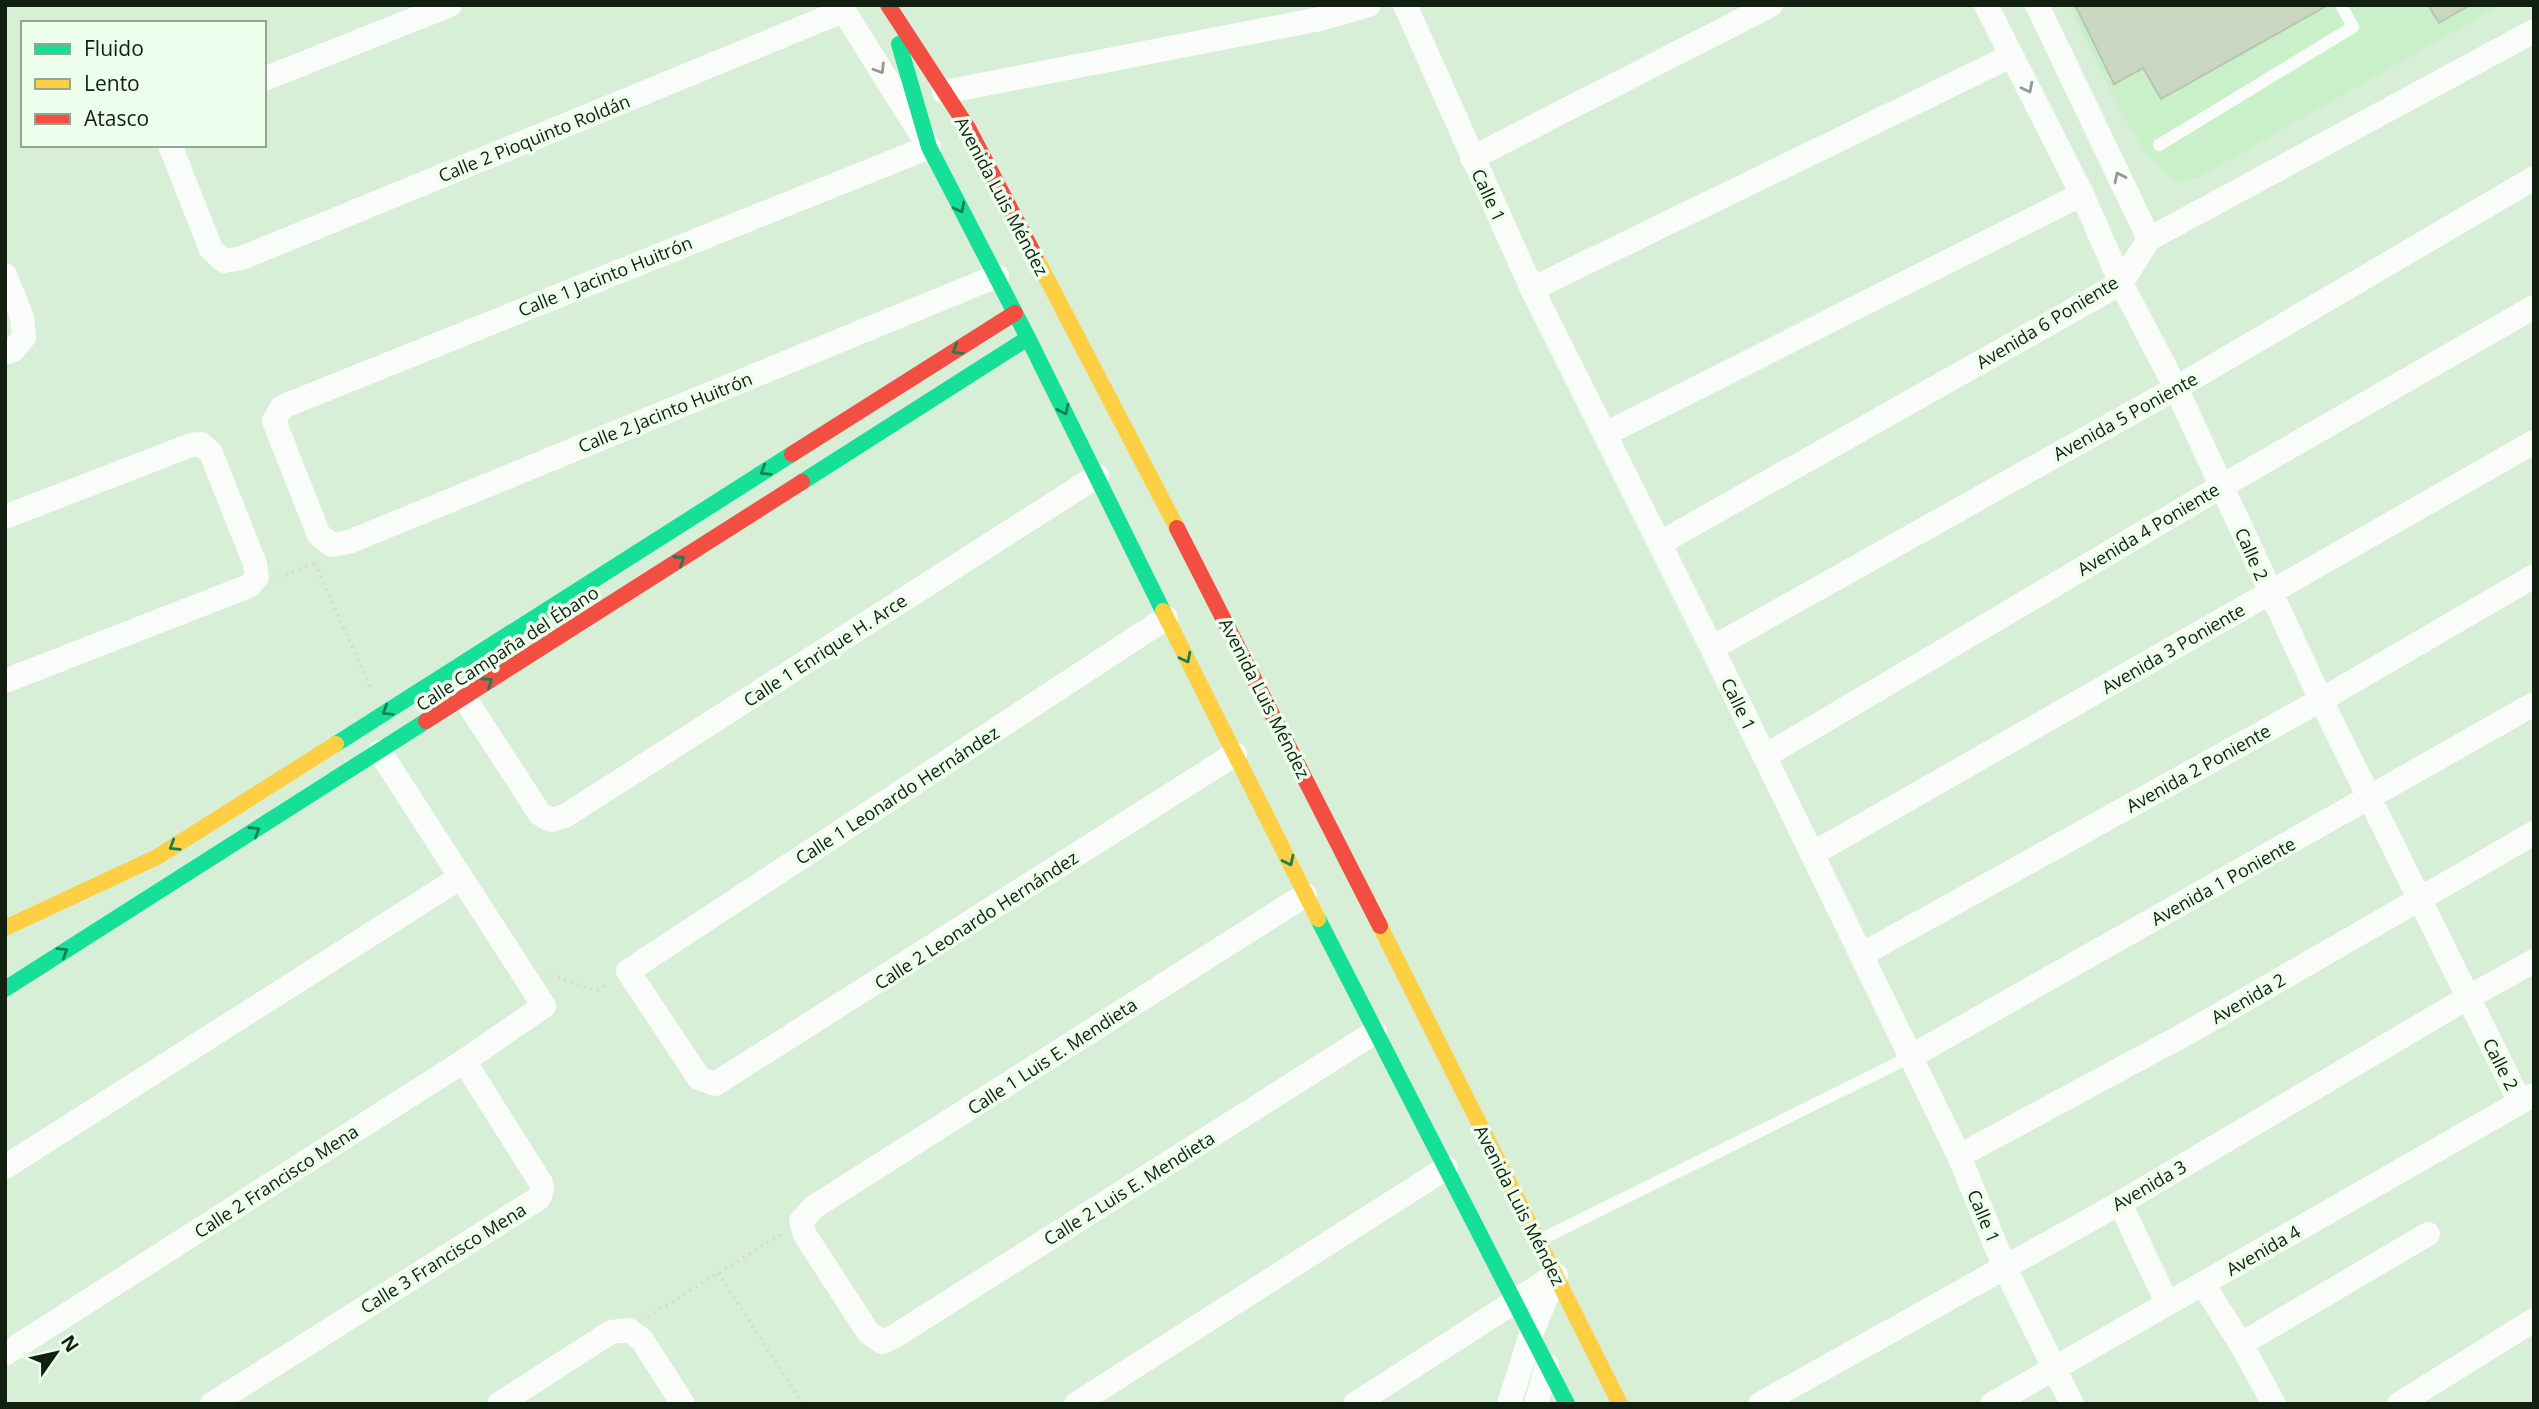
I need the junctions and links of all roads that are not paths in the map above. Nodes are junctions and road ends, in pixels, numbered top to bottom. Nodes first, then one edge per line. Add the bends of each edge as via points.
1 (450, 5) edge
2 (888, 5) edge
3 (1369, 5) edge
4 (1405, 5) edge
5 (1771, 5) edge
6 (1986, 5) edge
7 (2036, 5) edge
8 (2341, 5) edge
9 (842, 8) edge
10 (2531, 38) edge
11 (2011, 55) junction
12 (266, 78) edge
13 (944, 92) junction
14 (2159, 145) dead end
15 (171, 147) edge
16 (929, 147) junction
17 (1472, 158) junction
18 (2534, 178) edge
19 (2082, 194) junction
20 (2149, 239) junction
21 (5, 275) edge
22 (997, 276) junction
23 (2121, 283) junction
24 (1532, 289) junction
25 (2534, 307) edge
26 (1015, 313) junction
27 (1028, 338) junction
28 (5, 353) edge
29 (2176, 388) junction
30 (1605, 434) junction
31 (2534, 442) edge
32 (1097, 476) junction
33 (2222, 486) junction
34 (5, 517) edge
35 (1660, 543) junction
36 (332, 545) joint
37 (2534, 576) edge
38 (2269, 592) junction
39 (1166, 618) junction
40 (1712, 648) junction
41 (5, 681) edge
42 (464, 697) junction
43 (2321, 700) junction
44 (2534, 704) edge
45 (380, 752) junction
46 (1235, 754) junction
47 (1765, 755) junction
48 (2370, 799) junction
49 (2534, 833) edge
50 (1812, 854) junction
51 (461, 877) junction
52 (1305, 895) junction
53 (2418, 899) junction
54 (5, 928) edge
55 (1861, 956) junction
56 (2534, 961) edge
57 (5, 989) edge
58 (2467, 998) junction
59 (1375, 1032) junction
60 (1910, 1057) junction
61 (464, 1061) junction
62 (715, 1084) joint
63 (2527, 1098) edge
64 (1958, 1156) junction
65 (5, 1167) edge
66 (1446, 1168) junction
67 (2120, 1203) junction
68 (2428, 1234) dead end
69 (1538, 1241) junction
70 (2005, 1268) junction
71 (1556, 1275) junction
72 (2203, 1284) junction
73 (1515, 1302) junction
74 (2167, 1303) junction
75 (2534, 1320) edge
76 (1531, 1334) junction
77 (882, 1342) joint
78 (2241, 1344) junction
79 (5, 1354) edge
80 (1547, 1366) junction
81 (2054, 1369) junction
82 (2269, 1402) edge
83 (212, 1404) edge
84 (499, 1404) edge
85 (684, 1404) edge
86 (1076, 1404) edge
87 (1356, 1404) edge
88 (1509, 1404) edge
89 (1536, 1404) edge
90 (1567, 1404) edge
91 (1620, 1404) edge
92 (1760, 1404) edge
93 (1992, 1404) edge
94 (2072, 1404) edge
95 (2399, 1404) edge

1 - 12 street
2 - 13 main road, Avenida Luis Méndez
2 - 16 main road, Avenida Luis Méndez
3 - 13 street via 1320,19
4 - 17 street, Calle 1
5 - 17 street
6 - 11 street, Calle 2
20 -> 7 street
8 - 14 lane via 2353,27
9 - 15 street, Calle 2 Pioquinto Roldán via 242,258 224,261 211,249
9 -> 16 street, Avenida Luis Méndez
10 - 20 street, Avenida 6 Poniente
11 -> 19 street, Calle 2
11 - 24 street
13 - 69 main road, Avenida Luis Méndez via 968,128 1241,650
16 -> 22 main road, Avenida Luis Méndez
16 - 36 street, Calle 1 Jacinto Huitrón via 282,407 274,421 319,535
17 - 24 street, Calle 1
18 - 29 street, Avenida 5 Poniente
19 - 23 street, Calle 2
19 - 30 street
20 - 23 street, Avenida 6 Poniente
21 - 28 street via 22,317 24,337
22 - 26 main road, Avenida Luis Méndez
22 - 36 street, Calle 2 Jacinto Huitrón via 349,542
23 - 29 street, Calle 2
23 - 35 street, Avenida 6 Poniente
24 - 30 street, Calle 1
25 - 33 street, Avenida 4 Poniente
26 - 27 main road, Avenida Luis Méndez
26 -> 54 main road, Calle Campaña del Ébano via 157,857
27 -> 32 main road, Avenida Luis Méndez
42 -> 27 main road, Calle Campaña del Ébano
29 - 33 street, Calle 2
29 - 40 street, Avenida 5 Poniente
30 - 35 street, Calle 1
31 - 38 street, Avenida 3 Poniente
32 - 39 main road, Avenida Luis Méndez
32 - 42 street, Calle 1 Enrique H. Arce via 565,816 551,820 540,814
33 - 38 street, Calle 2
33 - 47 street, Avenida 4 Poniente
34 - 41 street via 201,444 211,453 257,577 248,586
35 - 40 street, Calle 1
37 - 43 street, Avenida 2 Poniente
38 - 43 street, Calle 2
38 - 50 street, Avenida 3 Poniente
39 -> 46 main road, Avenida Luis Méndez
39 - 62 street, Calle 1 Leonardo Hernández via 628,971 699,1078
40 - 47 street, Calle 1
42 - 45 main road, Calle Campaña del Ébano
43 - 48 street, Calle 2
43 - 55 street, Avenida 2 Poniente
44 - 48 street, Avenida 1 Poniente
45 - 51 street
57 -> 45 main road, Calle Campaña del Ébano
46 -> 52 main road, Avenida Luis Méndez
46 - 62 street, Calle 2 Leonardo Hernández
47 - 50 street, Calle 1
48 - 53 street, Calle 2
48 - 60 street, Avenida 1 Poniente
49 - 53 street, Avenida 2
50 - 55 street, Calle 1
51 - 61 street, Calle 2 Francisco Mena via 538,996
51 - 65 street
52 - 59 main road, Avenida Luis Méndez
52 - 77 street, Calle 1 Luis E. Mendieta via 814,1207 802,1221 805,1236 868,1332
53 - 58 street, Calle 2
53 - 64 street, Avenida 2 via 2189,1032
55 - 60 street, Calle 1
56 - 58 street, Avenida 3
58 - 63 street, Calle 2
58 - 67 street, Avenida 3
59 - 66 main road, Avenida Luis Méndez
59 - 77 street, Calle 2 Luis E. Mendieta
60 - 64 street, Calle 1
60 - 69 lane
61 - 79 street, Calle 2 Francisco Mena
61 - 83 street, Calle 3 Francisco Mena via 541,1183 539,1198
63 - 72 street, Avenida 4
64 - 70 street, Calle 1
66 - 73 main road, Avenida Luis Méndez
66 - 86 street
67 - 70 street, Avenida 3
67 - 74 street
68 - 78 street
69 - 71 main road, Avenida Luis Méndez
70 - 81 street, Calle 1
70 - 92 street, Avenida 3
71 - 73 street
71 - 76 street
71 - 91 main road, Avenida Luis Méndez
72 - 74 street, Avenida 4
72 - 78 street
73 - 76 main road, Avenida Luis Méndez
73 - 87 street
74 - 81 street, Avenida 4
75 - 95 street
76 - 80 main road, Avenida Luis Méndez
76 - 88 street
78 - 82 street
80 - 89 street
80 - 90 main road, Avenida Luis Méndez
81 - 93 street, Avenida 4
81 - 94 street, Calle 1
84 - 85 street via 611,1332 629,1330 642,1340

